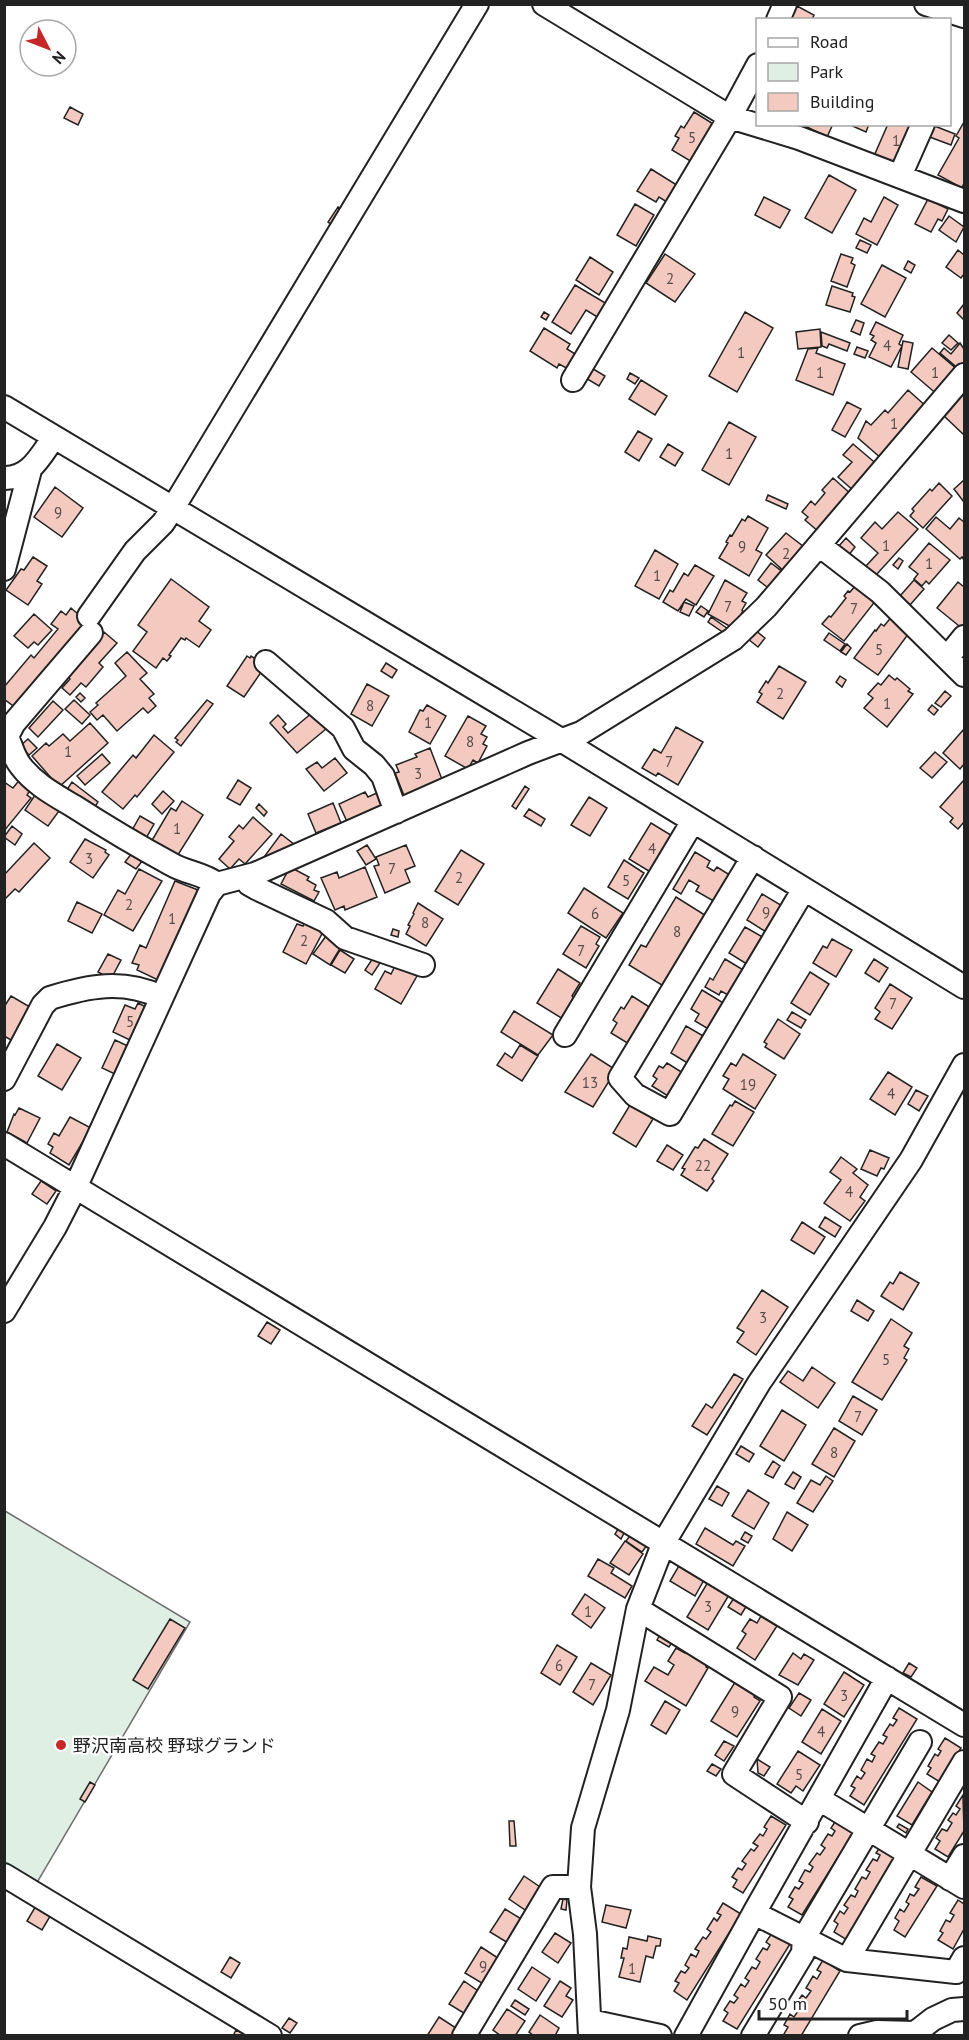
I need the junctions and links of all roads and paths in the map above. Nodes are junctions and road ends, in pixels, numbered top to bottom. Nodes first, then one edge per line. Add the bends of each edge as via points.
1 (477, 4) edge
2 (544, 4) edge
3 (785, 4) edge
4 (926, 4) edge
5 (964, 16) edge
6 (779, 18) edge
7 (756, 69) edge
8 (730, 117) junction
9 (756, 125) edge
10 (760, 126) edge
11 (922, 126) edge
12 (900, 176) junction
13 (964, 201) edge
14 (964, 375) edge
15 (573, 380) dead end
16 (4, 407) edge
17 (54, 437) junction
18 (30, 470) junction
19 (4, 478) edge
20 (173, 508) junction
21 (819, 544) junction
22 (4, 569) edge
23 (964, 637) edge
24 (947, 658) junction
25 (266, 662) dead end
26 (964, 675) edge
27 (6, 737) edge
28 (561, 740) junction
29 (396, 812) junction
30 (693, 821) junction
31 (753, 857) junction
32 (244, 877) junction
33 (217, 884) junction
34 (804, 889) junction
35 (423, 965) dead end
36 (964, 987) edge
37 (161, 997) junction
38 (565, 1035) dead end
39 (964, 1065) edge
40 (4, 1080) edge
41 (4, 1144) edge
42 (75, 1188) junction
43 (4, 1311) edge
44 (664, 1542) junction
45 (638, 1609) junction
46 (887, 1678) junction
47 (964, 1725) edge
48 (920, 1742) dead end
49 (964, 1762) edge
50 (819, 1799) junction
51 (807, 1822) junction
52 (868, 1829) junction
53 (910, 1855) junction
54 (964, 1856) edge
55 (4, 1875) edge
56 (957, 1883) edge
57 (579, 1887) junction
58 (754, 1913) junction
59 (804, 1938) junction
60 (847, 1960) junction
61 (960, 1965) edge
62 (958, 2010) edge
63 (590, 2028) edge
64 (270, 2036) edge
65 (464, 2036) edge
66 (660, 2036) edge
67 (686, 2036) edge
68 (753, 2036) edge
69 (860, 2036) edge

1 - 20 street
2 - 8 street
3 - 6 street
4 - 5 street
7 - 8 street
8 - 9 street
8 - 15 street
10 - 12 street
11 - 12 street
12 - 13 street
14 - 21 street
16 - 17 street
17 - 18 street
17 - 20 street
18 - 19 street
18 - 22 street
20 - 27 street via 135,551 90,624
20 - 28 street
21 - 24 street via 880,592
21 - 28 street via 733,639 581,733
23 - 24 street
24 - 26 street
25 - 29 street via 343,728 354,749 383,776
27 - 33 street via 20,766 39,785 176,867 208,877
28 - 29 street
28 - 30 street
29 - 32 street
30 - 31 street
30 - 38 street
31 - 34 street
31 - 34 street via 620,1078 635,1095 670,1114
32 - 33 street
32 - 35 street via 256,888 326,921 345,938
33 - 37 street
34 - 36 street
37 - 40 street via 113,984 50,998
37 - 42 street
39 - 44 street via 912,1160 759,1383
41 - 42 street
42 - 43 street
42 - 44 street
44 - 45 street
44 - 46 street
45 - 51 street via 780,1697 734,1774
45 - 57 street via 618,1710 583,1828
46 - 47 street
46 - 50 street
48 - 52 street
49 - 53 street
50 - 51 street
50 - 52 street
51 - 58 street
52 - 53 street
52 - 59 street
53 - 56 street
53 - 60 street
54 - 56 street
55 - 64 street
57 - 63 street
57 - 65 street via 553,1887
58 - 59 street
58 - 67 street
59 - 60 street
59 - 68 street via 803,1953
60 - 61 street
61 - 62 street
62 - 69 street via 933,2019 915,2033 877,2032
63 - 66 street

